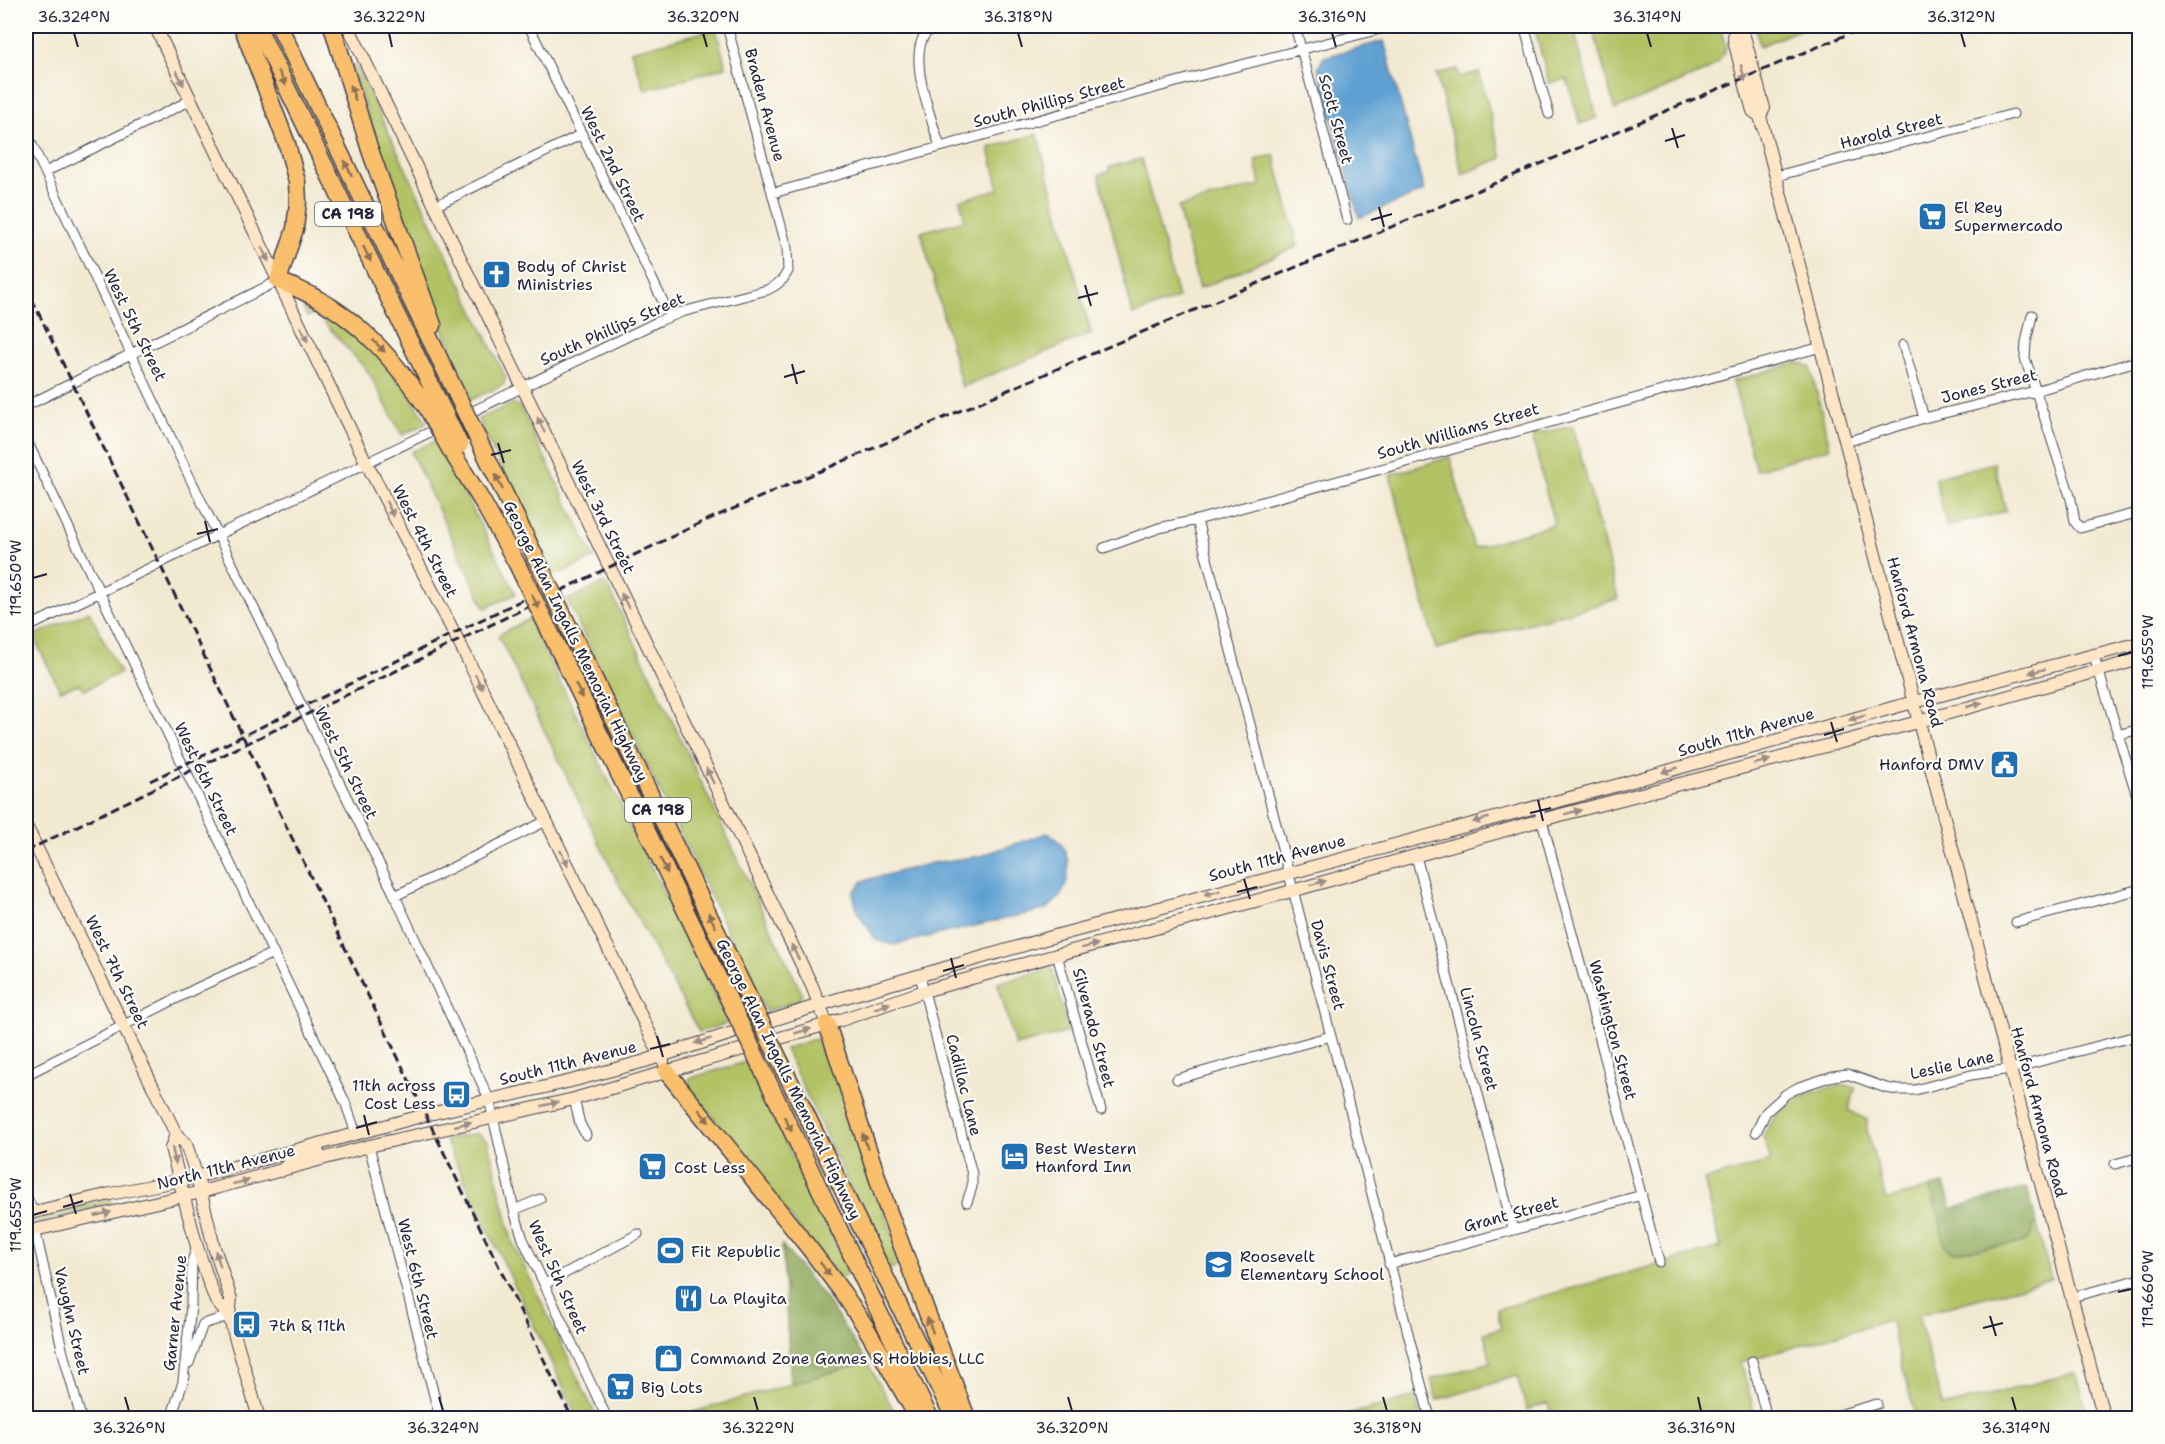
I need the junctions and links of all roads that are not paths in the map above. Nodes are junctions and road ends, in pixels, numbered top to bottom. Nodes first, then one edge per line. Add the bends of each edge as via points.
1 (155, 26) edge
2 (242, 26) edge
3 (257, 26) edge
4 (279, 26) edge
5 (332, 26) edge
6 (348, 26) edge
7 (529, 26) edge
8 (727, 26) edge
9 (934, 26) edge
10 (1295, 26) edge
11 (1392, 26) edge
12 (1524, 26) edge
13 (1736, 26) edge
14 (1302, 51) junction
15 (191, 100) junction
16 (1549, 114) dead end
17 (2013, 114) dead end
18 (26, 132) edge
19 (582, 134) junction
20 (940, 147) junction
21 (45, 172) junction
22 (1776, 176) junction
23 (773, 193) junction
24 (435, 206) junction
25 (1347, 220) dead end
26 (278, 281) junction
27 (2032, 315) dead end
28 (670, 316) junction
29 (1903, 345) dead end
30 (1821, 347) junction
31 (132, 353) junction
32 (2139, 360) edge
33 (522, 386) junction
34 (2035, 391) junction
35 (456, 393) junction
36 (433, 405) junction
37 (26, 406) edge
38 (1923, 418) junction
39 (26, 440) edge
40 (1846, 442) junction
41 (366, 462) junction
42 (2139, 512) edge
43 (1197, 520) junction
44 (218, 534) junction
45 (1104, 548) dead end
46 (99, 592) junction
47 (26, 628) edge
48 (2139, 643) edge
49 (2094, 656) junction
50 (2139, 659) edge
51 (2098, 670) junction
52 (1914, 702) junction
53 (1918, 721) junction
54 (2139, 729) edge
55 (2117, 735) junction
56 (1538, 805) junction
57 (2139, 806) edge
58 (1541, 820) junction
59 (546, 821) junction
60 (26, 825) edge
61 (1416, 856) junction
62 (1288, 872) junction
63 (2139, 889) edge
64 (1292, 891) junction
65 (395, 896) junction
66 (2016, 922) dead end
67 (273, 952) junction
68 (1057, 955) junction
69 (920, 976) junction
70 (924, 991) junction
71 (819, 1005) junction
72 (827, 1024) junction
73 (124, 1026) junction
74 (2139, 1035) edge
75 (1331, 1036) junction
76 (661, 1054) junction
77 (2010, 1069) junction
78 (666, 1071) junction
79 (26, 1075) edge
80 (1177, 1079) dead end
81 (574, 1099) junction
82 (489, 1100) junction
83 (1101, 1110) dead end
84 (419, 1117) junction
85 (493, 1118) junction
86 (433, 1131) joint
87 (1756, 1132) dead end
88 (356, 1133) junction
89 (176, 1134) junction
90 (586, 1135) dead end
91 (369, 1146) junction
92 (2139, 1157) edge
93 (2115, 1164) dead end
94 (280, 1172) junction
95 (197, 1176) junction
96 (180, 1179) junction
97 (201, 1192) junction
98 (26, 1195) edge
99 (1642, 1195) junction
100 (184, 1196) junction
101 (540, 1200) dead end
102 (967, 1202) dead end
103 (514, 1210) junction
104 (29, 1213) edge
105 (1513, 1229) junction
106 (30, 1231) edge
107 (638, 1234) dead end
108 (197, 1247) junction
109 (1659, 1262) dead end
110 (1389, 1264) junction
111 (2139, 1278) edge
112 (545, 1284) junction
113 (2072, 1297) junction
114 (229, 1316) junction
115 (592, 1359) dead end
116 (1752, 1361) dead end
117 (581, 1363) junction
118 (183, 1381) junction
119 (1877, 1404) dead end
120 (81, 1419) edge
121 (171, 1419) edge
122 (259, 1419) edge
123 (440, 1419) edge
124 (607, 1419) edge
125 (918, 1419) edge
126 (930, 1419) edge
127 (954, 1419) edge
128 (967, 1419) edge
129 (1430, 1419) edge
130 (1767, 1419) edge
131 (1827, 1419) edge
132 (2104, 1419) edge

1 -> 15 main road, West 4th Street
2 - 26 highway via 287,144 297,182 295,229
3 -> 36 highway, George Alan Ingalls Memorial Highway / CA 198
35 -> 4 highway, George Alan Ingalls Memorial Highway / CA 198
35 -> 5 highway via 370,150
6 - 24 main road, West 3rd Street
7 - 19 street, West 2nd Street
8 - 23 street, Braden Avenue
9 - 20 street via 924,37 919,56
10 - 14 street, Scott Street
11 - 14 street, South Phillips Street
12 - 16 street
13 - 22 main road, Hanford Armona Road via 1734,40 1742,72 1754,111 1760,116
14 - 20 street, South Phillips Street
14 - 25 street, Scott Street
15 - 21 street
15 -> 26 main road, West 4th Street
17 - 22 street, Harold Street
18 - 21 street, West 5th Street
19 - 24 street
19 - 28 street, West 2nd Street
20 - 23 street, South Phillips Street
21 - 31 street, West 5th Street
22 - 30 main road, Hanford Armona Road
23 - 28 street, South Phillips Street via 787,248 788,271 783,279 767,290
24 - 33 main road, West 3rd Street
26 - 31 street
26 -> 36 highway via 316,297 354,322
26 -> 41 main road, West 4th Street
27 - 34 street via 2025,358
28 - 33 street, South Phillips Street
29 - 38 street
30 - 40 main road, Hanford Armona Road
30 - 43 street, South Williams Street
31 - 37 street
31 - 44 street, West 5th Street
32 - 34 street, Jones Street
33 - 41 street, South Phillips Street
71 -> 33 main road, West 3rd Street
34 - 38 street, Jones Street
34 - 42 street via 2077,526
127 -> 35 highway, George Alan Ingalls Memorial Highway / CA 198, bridge
36 -> 126 highway, George Alan Ingalls Memorial Highway / CA 198, bridge via 517,564
38 - 40 street, Jones Street
39 - 46 street, West 6th Street
40 - 52 main road, Hanford Armona Road
41 - 44 street, South Phillips Street
41 -> 59 main road, West 4th Street
43 - 45 street, South Williams Street via 1159,528
43 - 62 street, Davis Street
44 - 46 street, South Phillips Street
44 - 65 street, West 5th Street
46 - 47 street, South Phillips Street
46 - 67 street, West 6th Street
48 - 49 main road, South 11th Avenue
49 - 51 street
49 -> 52 main road, South 11th Avenue
50 - 51 main road, South 11th Avenue
53 -> 51 main road, South 11th Avenue
51 - 55 street
52 - 53 main road, Hanford Armona Road
52 -> 56 main road, South 11th Avenue
58 -> 53 main road, South 11th Avenue
53 - 77 main road, Hanford Armona Road
54 - 55 street
55 - 57 street
56 - 58 street, Washington Street
56 -> 62 main road, South 11th Avenue
58 - 61 main road, South 11th Avenue
58 - 99 street, Washington Street
59 - 65 street
59 -> 76 main road, West 4th Street
60 - 73 main road, West 7th Street
64 -> 61 main road, South 11th Avenue
61 - 105 street, Lincoln Street
62 - 64 street, Davis Street
62 -> 69 main road, South 11th Avenue
63 - 66 street
68 -> 64 main road, South 11th Avenue
64 - 75 street, Davis Street
65 - 82 street, West 5th Street
67 - 73 street
67 - 88 street, West 6th Street
68 - 70 main road, South 11th Avenue
68 - 83 street, Silverado Street
69 - 70 street, Cadillac Lane
69 - 71 main road, South 11th Avenue
72 -> 70 main road, South 11th Avenue
70 - 102 street, Cadillac Lane via 972,1174
71 - 72 main road, West 3rd Street
71 -> 76 main road, South 11th Avenue
78 -> 72 main road, South 11th Avenue
128 -> 72 highway via 891,1218
73 - 79 street
73 - 89 main road, West 7th Street
74 - 77 street, Leslie Lane
75 - 80 street
75 - 110 street, Davis Street
76 - 78 main road, West 4th Street
76 - 82 main road, South 11th Avenue
77 - 87 street, Leslie Lane via 1914,1090 1886,1088 1847,1074 1833,1076 1786,1094 1766,1112
77 - 113 main road, Hanford Armona Road
78 - 81 main road, South 11th Avenue
78 -> 125 highway via 843,1293
85 -> 81 main road, South 11th Avenue
81 - 90 street
82 - 84 main road, South 11th Avenue
82 - 85 street, West 5th Street
84 - 88 main road, North 11th Avenue
84 - 91 main road via 412,1126 379,1134
86 -> 85 main road, South 11th Avenue
85 - 103 street, West 5th Street
86 - 91 main road, North 11th Avenue
88 - 94 main road via 352,1144 293,1159
88 - 95 main road, North 11th Avenue
89 - 95 main road, West 7th Street via 186,1144
89 -> 96 main road, West 7th Street via 171,1148
91 - 94 main road, North 11th Avenue
91 - 123 street, West 6th Street
92 - 93 street
97 -> 94 main road, North 11th Avenue
95 - 96 main road, North 11th Avenue
95 - 97 main road, West 7th Street
96 - 100 main road, West 7th Street
96 - 104 main road, North 11th Avenue
97 - 100 main road, North 11th Avenue
114 -> 97 main road, West 7th Street via 231,1299
98 - 104 street
99 - 105 street, Grant Street
99 - 109 street, Washington Street
106 -> 100 main road, North 11th Avenue
100 - 108 main road, West 7th Street
101 - 103 street
103 - 112 street, West 5th Street
105 - 110 street, Grant Street
106 - 120 street, Vaughn Street
107 - 112 street
108 - 114 main road, West 7th Street via 216,1301
108 - 118 street, Garner Avenue via 192,1261
110 - 129 street, Davis Street
111 - 113 street
112 - 117 street, West 5th Street
113 - 132 main road, Hanford Armona Road
114 - 118 street, Garner Avenue via 203,1324
114 - 122 main road, West 7th Street
115 - 117 street
116 - 130 street
117 - 124 street, West 5th Street
118 - 121 street, Garner Avenue
119 - 131 street

